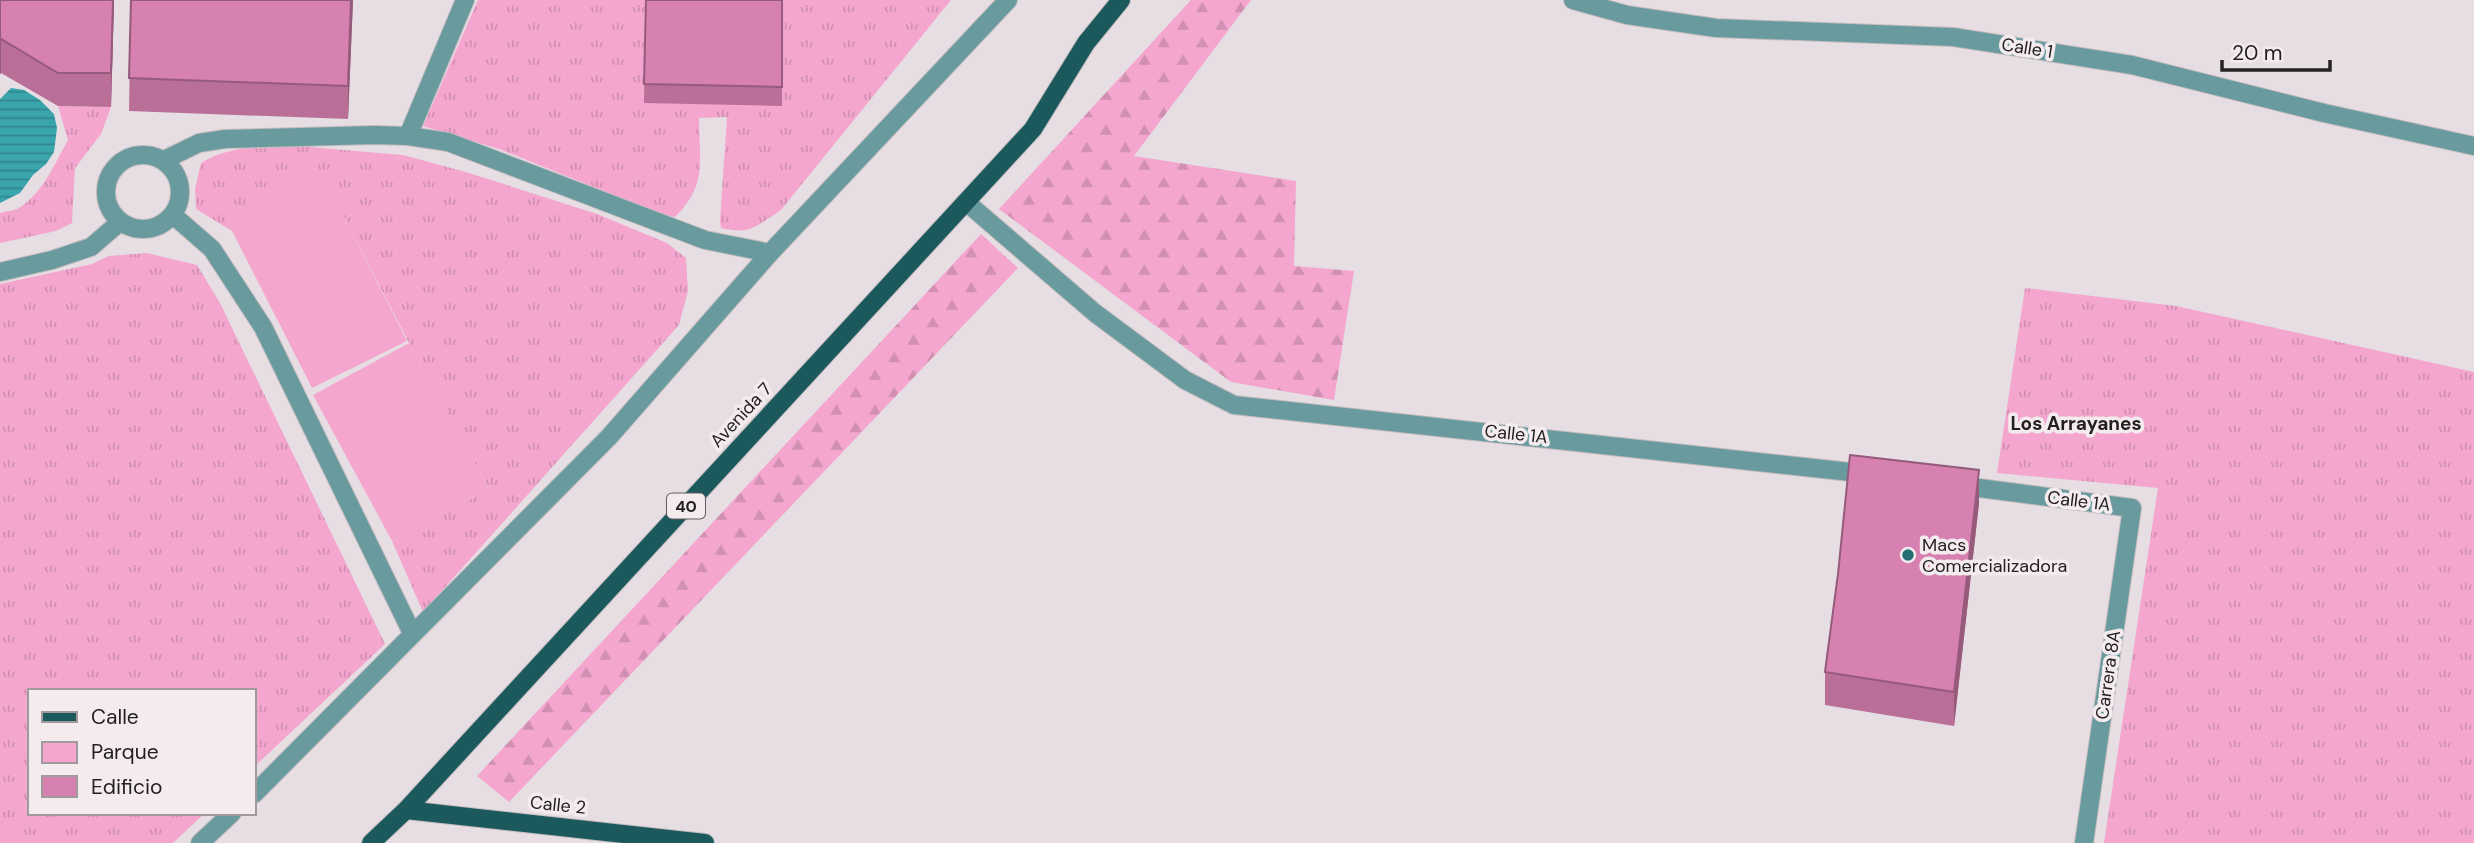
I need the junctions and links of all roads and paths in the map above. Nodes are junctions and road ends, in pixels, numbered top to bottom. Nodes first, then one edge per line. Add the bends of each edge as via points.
1 (465, 0) edge
2 (1008, 0) edge
3 (1121, 0) edge
4 (1573, 0) edge
5 (408, 136) junction
6 (2474, 146) edge
7 (164, 160) junction
8 (965, 202) junction
9 (173, 215) junction
10 (120, 222) junction
11 (770, 253) junction
12 (0, 272) edge
13 (1881, 475) edge
14 (1934, 482) edge
15 (2133, 508) joint
16 (412, 633) junction
17 (256, 791) edge
18 (406, 810) junction
19 (230, 815) edge
20 (200, 843) edge
21 (371, 843) edge
22 (705, 843) edge
23 (2084, 843) edge

1 - 5 street
2 - 11 street
3 - 8 main road, Avenida 7 / 40 via 1086,43 1033,129
4 - 6 street, Calle 1 via 1627,15 1716,28 1953,37 2119,63
5 - 7 street via 225,138 199,143
5 - 11 street via 448,142 705,240
7 - 9 street via 179,180 179,204
7 - 10 street via 142,154 120,162 113,170 105,192
8 - 13 street, Calle 1A via 1095,313 1185,380 1234,405
8 - 18 main road, Avenida 7 / 40
9 - 10 street via 142,230
9 - 16 street via 212,249 263,327
10 - 12 street via 91,247
11 - 16 street via 609,437
14 - 15 street, Calle 1A
15 - 23 street, Carrera 8A
16 - 17 street
18 - 21 main road, Avenida 7 / 40
18 - 22 main road, Calle 2
19 - 20 street

